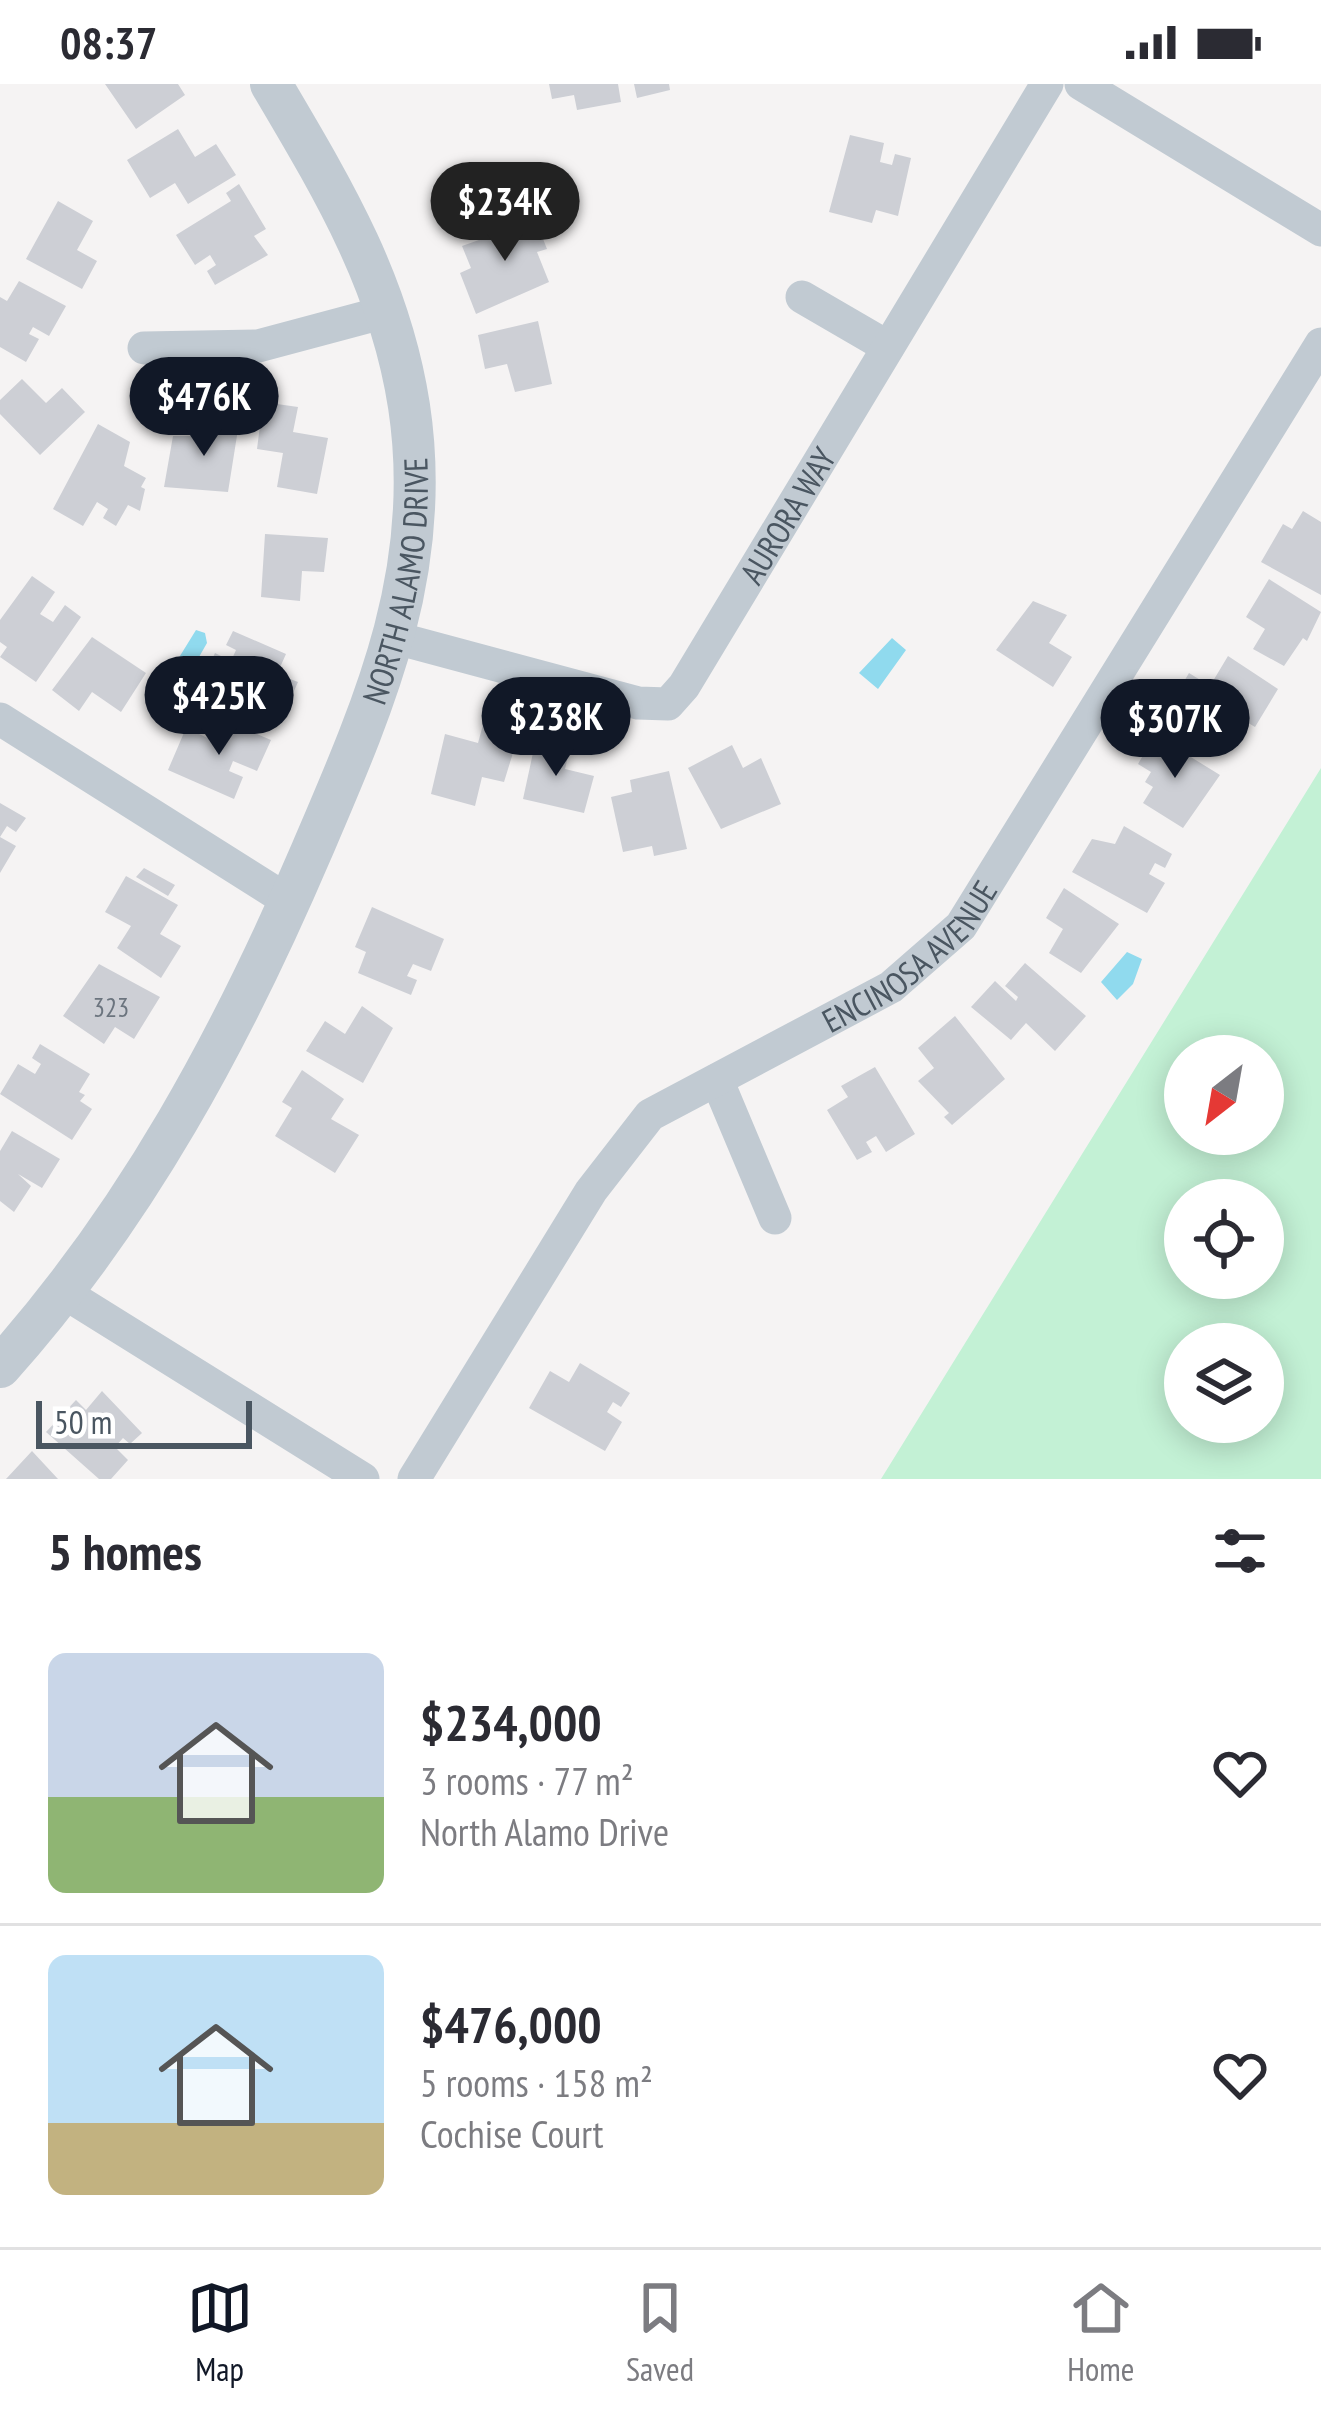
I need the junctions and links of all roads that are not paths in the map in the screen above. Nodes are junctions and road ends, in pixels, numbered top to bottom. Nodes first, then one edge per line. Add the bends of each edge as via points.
1 (271, 84) edge
2 (1047, 84) edge
3 (1081, 84) edge
4 (1321, 230) edge
5 (802, 297) dead end
6 (388, 310) junction
7 (1321, 344) edge
8 (888, 347) junction
9 (144, 348) dead end
10 (396, 638) junction
11 (0, 719) edge
12 (290, 902) junction
13 (717, 1080) junction
14 (775, 1218) dead end
15 (63, 1292) junction
16 (0, 1366) edge
17 (363, 1479) edge
18 (414, 1479) edge

1 - 6 street, NORTH ALAMO DRIVE via 350,218
2 - 8 street, AURORA WAY
3 - 4 street
5 - 8 street
6 - 9 street via 258,346
6 - 10 street, NORTH ALAMO DRIVE via 414,464
7 - 13 street, ENCINOSA AVENUE via 961,926 891,987
8 - 10 street, AURORA WAY via 668,704 638,704
10 - 12 street, NORTH ALAMO DRIVE
11 - 12 street
12 - 15 street, NORTH ALAMO DRIVE via 166,1144
13 - 14 street
13 - 18 street, ENCINOSA AVENUE via 650,1115 618,1150
15 - 16 street, NORTH ALAMO DRIVE
15 - 17 street

